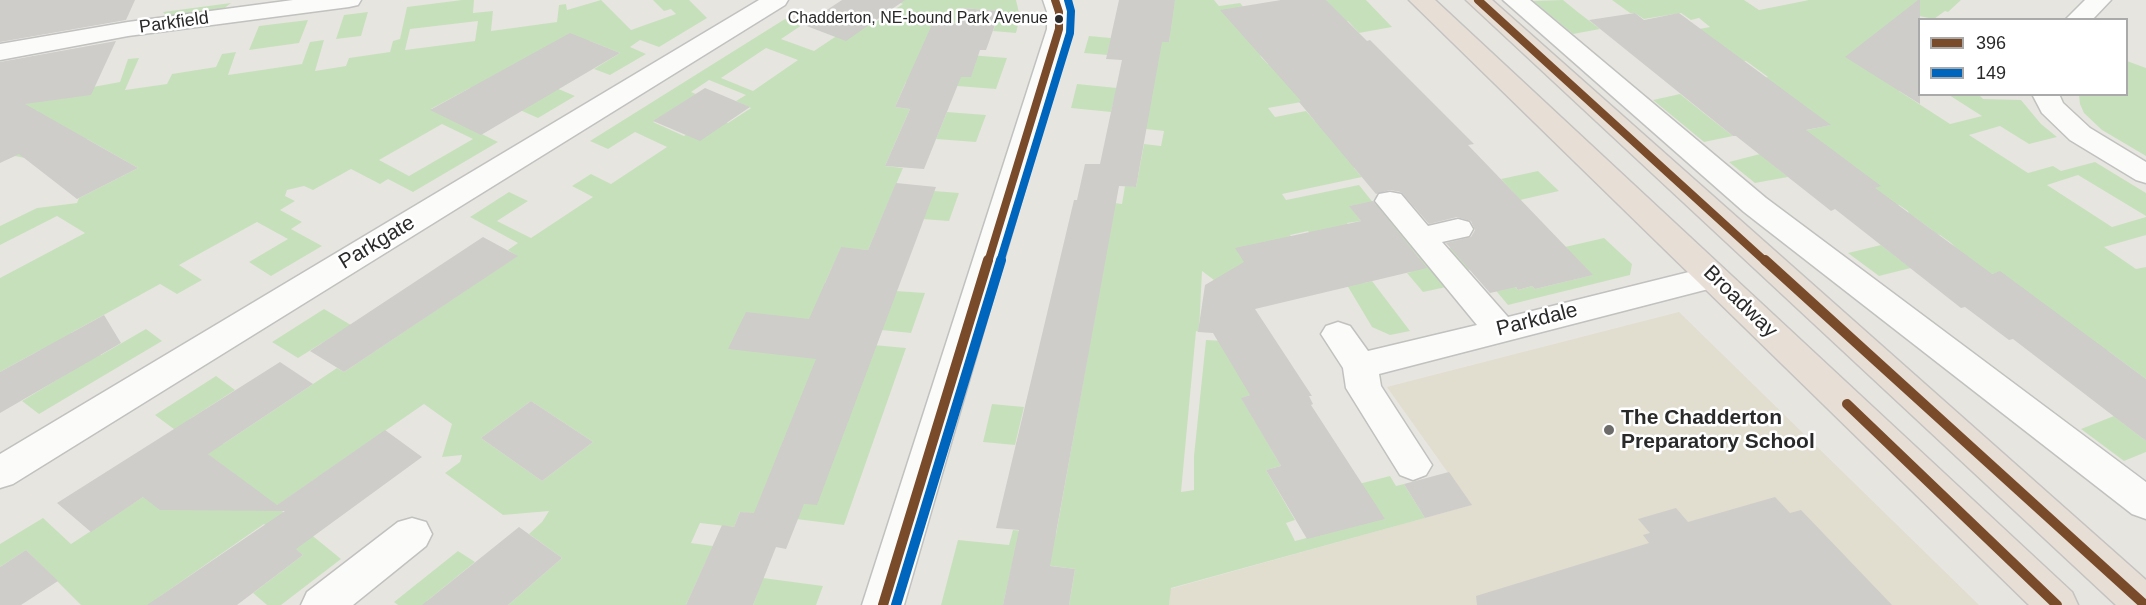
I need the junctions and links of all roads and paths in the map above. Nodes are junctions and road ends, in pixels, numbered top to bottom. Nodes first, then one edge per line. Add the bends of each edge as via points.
1 (349, 0) edge
2 (1055, 0) edge
3 (1421, 0) edge
4 (1478, 0) edge
5 (1515, 0) edge
6 (2099, 0) edge
7 (754, 4) edge
8 (2079, 18) edge
9 (0, 52) edge
10 (2046, 96) edge
11 (2146, 174) edge
12 (1390, 201) dead end
13 (1458, 228) dead end
14 (1422, 237) junction
15 (1713, 277) junction
16 (1499, 329) junction
17 (1338, 334) dead end
18 (1360, 366) junction
19 (1413, 465) dead end
20 (0, 473) edge
21 (2146, 503) edge
22 (412, 534) dead end
23 (322, 605) edge
24 (883, 605) edge
25 (2057, 605) edge
26 (2145, 605) edge

1 - 9 street, Parkfield via 128,29
2 - 24 street via 1059,28
3 - 15 highway, Broadway
4 - 26 highway
5 - 21 street via 1755,205
6 - 8 street
7 - 20 street, Parkgate
10 - 11 street via 2080,134
12 - 14 street
13 - 14 street
14 - 16 street
15 - 16 street, Parkdale
15 - 25 highway, Broadway
16 - 18 street, Parkdale
17 - 18 street
18 - 19 street via 1364,388
22 - 23 street

